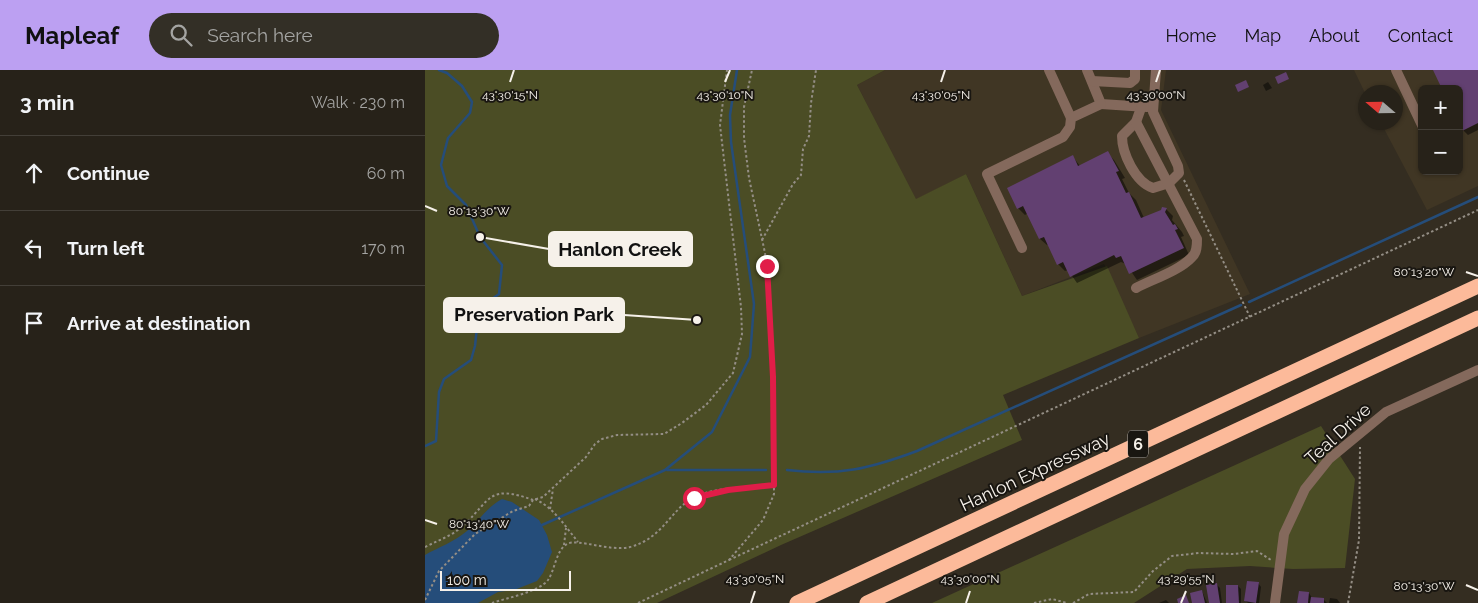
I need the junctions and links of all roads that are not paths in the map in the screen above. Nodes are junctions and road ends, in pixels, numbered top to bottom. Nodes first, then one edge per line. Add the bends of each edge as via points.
1 (1049, 70) edge
2 (1087, 70) edge
3 (1135, 70) edge
4 (1156, 70) edge
5 (1396, 70) edge
6 (1092, 81) junction
7 (1101, 104) junction
8 (1153, 107) junction
9 (1141, 108) junction
10 (1418, 117) edge
11 (1071, 118) junction
12 (1136, 122) junction
13 (1167, 184) junction
14 (1022, 248) dead end
15 (1478, 286) edge
16 (1136, 288) dead end
17 (1478, 318) edge
18 (1478, 370) edge
19 (797, 603) edge
20 (867, 603) edge
21 (1275, 603) edge

1 - 11 street
2 - 6 street
3 - 6 street via 1135,78 1130,83
4 - 8 street
5 - 10 street
6 - 7 street
7 - 9 street
7 - 11 street
8 - 9 street
8 - 13 street via 1178,168 1177,177
9 - 12 street
11 - 14 street via 1070,127 1063,137 987,174
12 - 13 street
12 - 13 street via 1122,136 1122,144 1134,171 1153,188
13 - 16 street via 1197,239 1197,247 1194,256 1183,264
15 - 19 highway, Hanlon Expressway / 6
17 - 20 highway, 6
18 - 21 street, Teal Drive via 1386,412 1329,460 1305,490 1284,534

